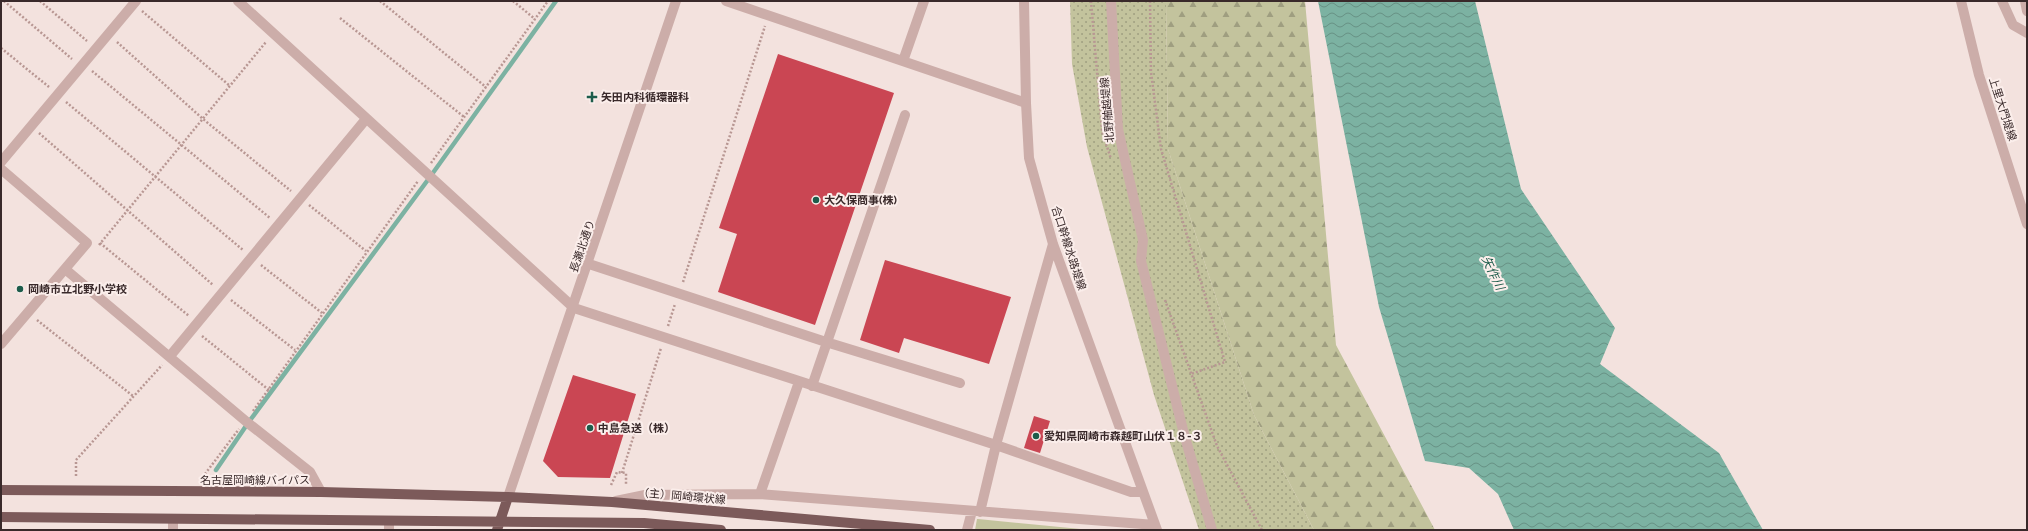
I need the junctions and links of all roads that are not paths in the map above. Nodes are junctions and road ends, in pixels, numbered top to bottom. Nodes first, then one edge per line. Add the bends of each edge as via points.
1 (238, 1) edge
2 (676, 1) edge
3 (726, 1) edge
4 (924, 1) edge
5 (1024, 1) edge
6 (1111, 1) edge
7 (1961, 1) edge
8 (2002, 1) edge
9 (2025, 1) edge
10 (135, 2) edge
11 (2027, 11) edge
12 (2027, 33) edge
13 (903, 61) junction
14 (1026, 103) junction
15 (905, 115) dead end
16 (366, 119) junction
17 (1, 162) edge
18 (1, 169) edge
19 (2027, 224) edge
20 (1053, 244) junction
21 (589, 264) junction
22 (66, 269) junction
23 (574, 308) junction
24 (826, 342) junction
25 (1, 344) edge
26 (170, 356) junction
27 (799, 382) junction
28 (960, 383) dead end
29 (812, 386) junction
30 (996, 445) junction
31 (1, 490) edge
32 (321, 492) junction
33 (1143, 492) junction
34 (760, 494) junction
35 (508, 497) junction
36 (612, 502) junction
37 (976, 512) junction
38 (1, 517) edge
39 (173, 525) edge
40 (389, 526) edge
41 (498, 526) edge
42 (647, 527) edge
43 (1156, 528) edge
44 (721, 530) edge
45 (930, 530) edge
46 (968, 530) edge
47 (1212, 530) edge

1 - 16 street
2 - 21 street, 長瀬北通り
3 - 13 street
4 - 13 street
5 - 14 street, 合口幹線水路堤線
6 - 47 street, 北野舳越堤線 via 1118,129 1143,240 1141,261 1184,434
7 - 19 street, 上里大門堤線 via 1979,75
8 - 12 street via 2014,25
9 - 11 street
10 - 17 street
13 - 14 street
14 - 20 street, 合口幹線水路堤線 via 1029,158
15 - 24 street
16 - 23 street
16 - 26 street
18 - 22 street via 87,243
20 - 30 street
20 - 33 street, 合口幹線水路堤線
21 - 23 street, 長瀬北通り
21 - 24 street
22 - 25 street
22 - 26 street
23 - 27 street
23 - 35 street, 長瀬北通り
24 - 28 street
24 - 29 street
26 - 32 street via 310,472
27 - 29 street
27 - 34 street
29 - 30 street
30 - 33 street via 1131,492
30 - 37 street
31 - 32 main road, 名古屋岡崎線バイパス
32 - 35 main road, 名古屋岡崎線バイパス
33 - 43 street, 合口幹線水路堤線
34 - 36 street via 646,495
34 - 37 street
35 - 36 main road, （主）岡崎環状線
35 - 41 main road
36 - 45 main road, （主）岡崎環状線
37 - 43 street
37 - 46 street
38 - 39 main road
39 - 40 main road
40 - 41 main road
41 - 42 main road
42 - 44 main road

